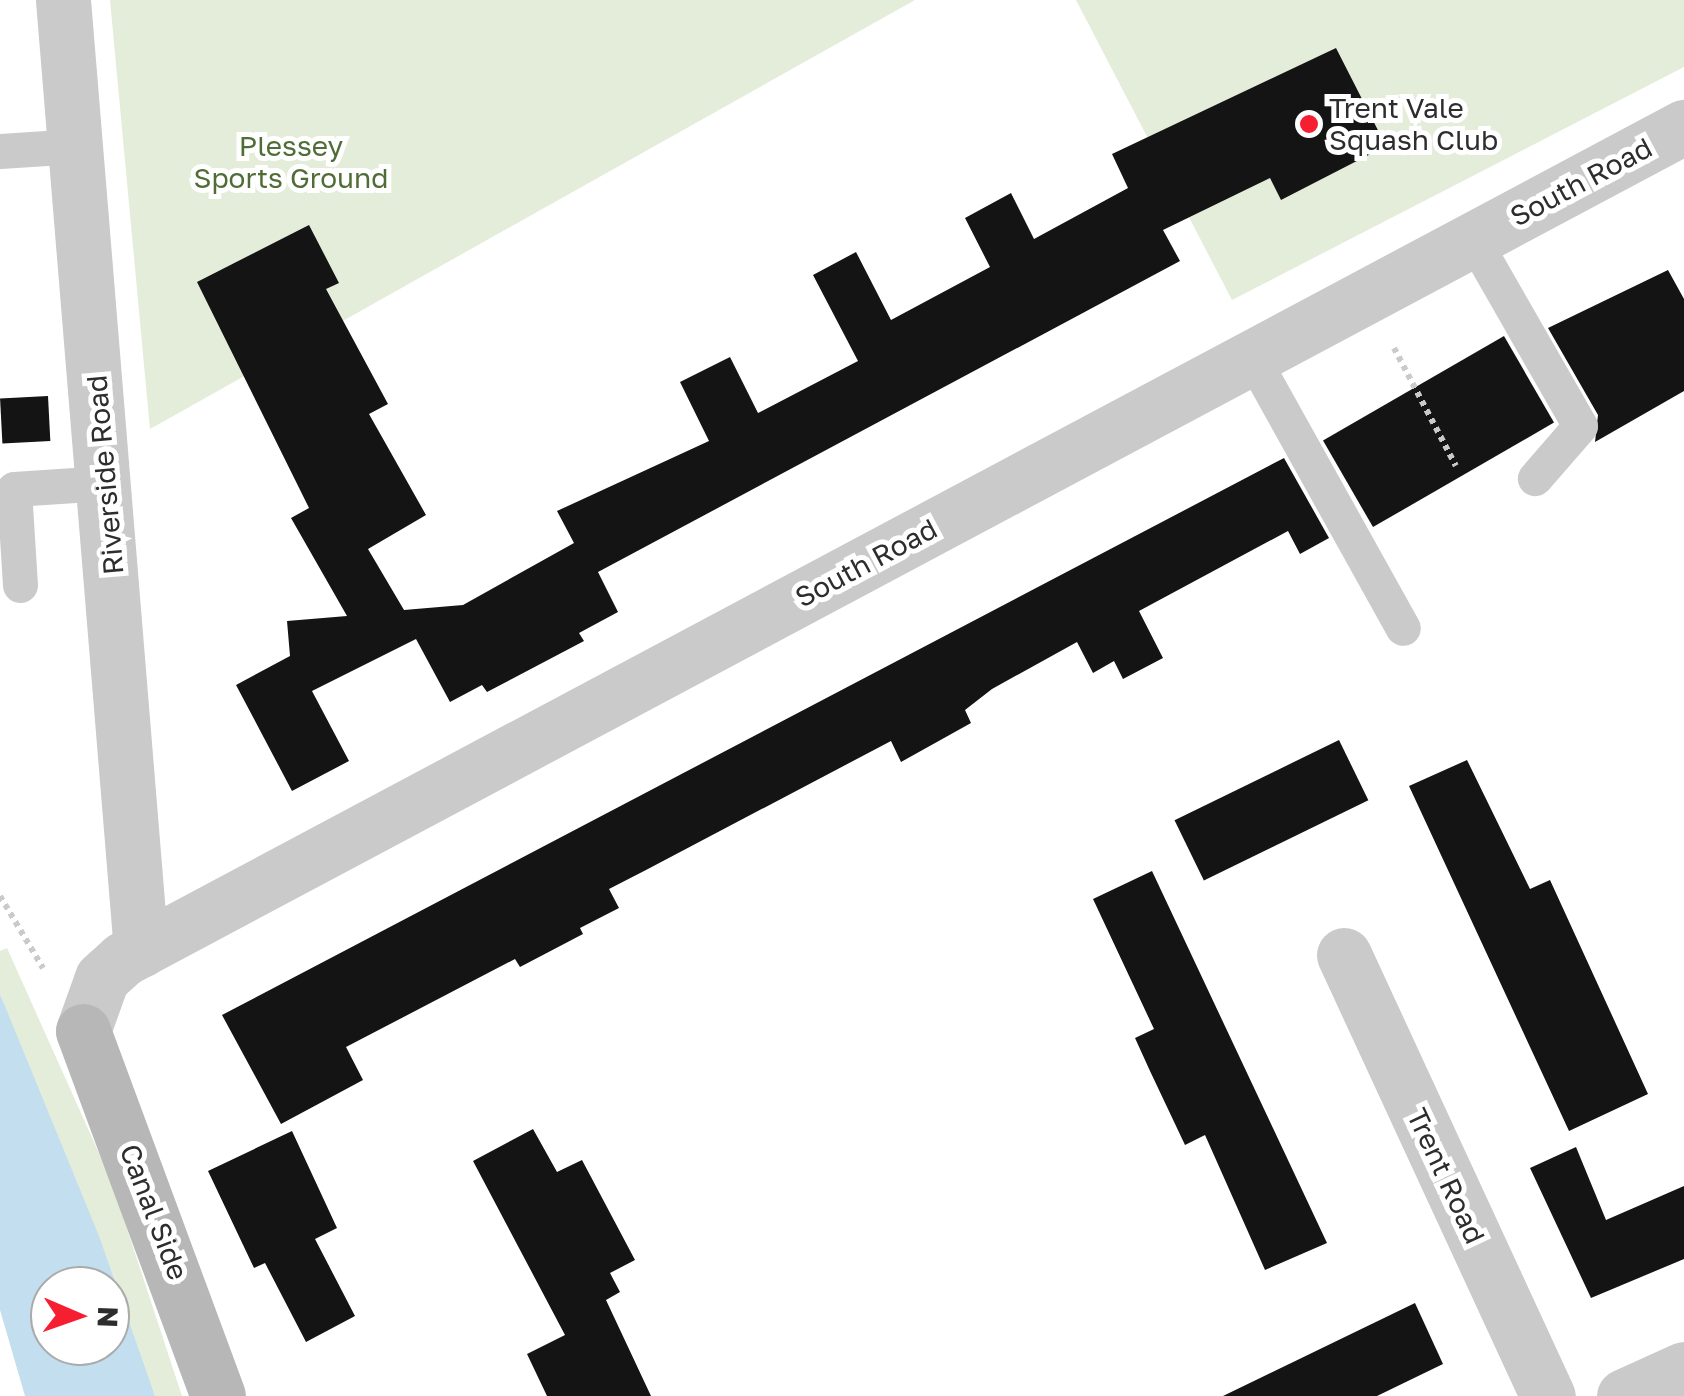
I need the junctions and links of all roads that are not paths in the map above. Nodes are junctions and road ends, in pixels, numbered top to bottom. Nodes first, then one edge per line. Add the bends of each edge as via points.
1 (63, 0) edge
2 (1684, 128) edge
3 (78, 146) junction
4 (0, 150) edge
5 (1472, 239) junction
6 (1252, 357) junction
7 (1535, 478) dead end
8 (105, 483) junction
9 (20, 584) dead end
10 (1403, 628) dead end
11 (141, 950) junction
12 (1344, 955) dead end
13 (83, 1030) joint
14 (1684, 1369) edge
15 (218, 1396) edge
16 (1548, 1396) edge
17 (1624, 1396) edge

1 - 3 street, Riverside Road
2 - 5 street, South Road
3 - 4 lane
3 - 8 street, Riverside Road
5 - 6 street, South Road
5 - 7 lane via 1580,426
6 - 10 lane
6 - 11 street, South Road
8 - 9 lane via 14,490
8 - 11 street, Riverside Road
11 - 13 street, South Road via 102,978
12 - 16 street, Trent Road
13 - 15 street, Canal Side
14 - 17 street

